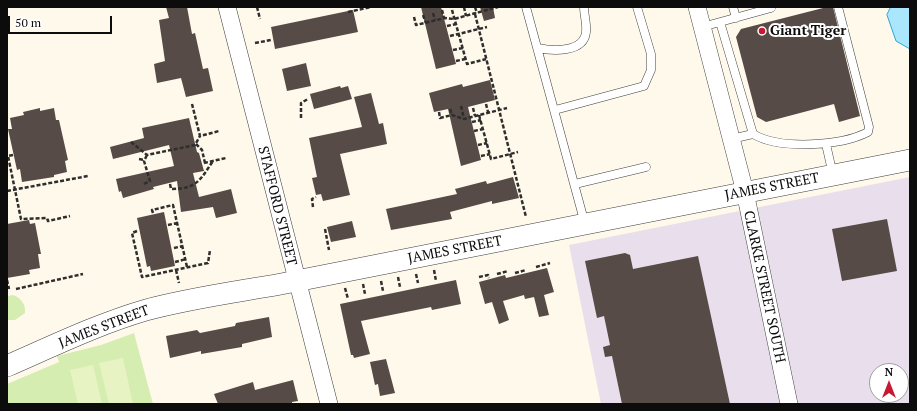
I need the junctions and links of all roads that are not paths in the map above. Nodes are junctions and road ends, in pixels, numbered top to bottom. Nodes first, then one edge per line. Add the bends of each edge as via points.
1 (227, 7) edge
2 (526, 7) edge
3 (584, 7) edge
4 (637, 7) edge
5 (697, 7) edge
6 (733, 7) edge
7 (772, 7) edge
8 (838, 7) edge
9 (736, 18) junction
10 (720, 22) junction
11 (702, 27) junction
12 (538, 48) junction
13 (555, 110) junction
14 (753, 134) junction
15 (731, 139) junction
16 (826, 144) junction
17 (910, 160) edge
18 (646, 167) dead end
19 (833, 175) junction
20 (575, 184) junction
21 (744, 192) junction
22 (585, 224) junction
23 (296, 281) junction
24 (7, 366) edge
25 (329, 404) edge
26 (789, 404) edge

1 - 23 street, STAFFORD STREET
2 - 12 lane
3 - 12 lane via 586,33 580,43 566,49
4 - 13 lane via 651,54 651,70 644,86
5 - 11 street, CLARKE STREET SOUTH
6 - 9 lane
7 - 9 lane
8 - 16 lane via 869,127 865,134 842,142
9 - 10 lane
10 - 11 lane
10 - 14 lane
11 - 15 street, CLARKE STREET SOUTH
12 - 13 lane
13 - 20 lane
14 - 15 lane
14 - 16 lane via 776,142
15 - 21 street, CLARKE STREET SOUTH
16 - 19 lane
17 - 19 street, JAMES STREET
18 - 20 lane
19 - 21 street, JAMES STREET
20 - 22 lane
21 - 22 street, JAMES STREET
21 - 26 street, CLARKE STREET SOUTH
22 - 23 street, JAMES STREET
23 - 24 street, JAMES STREET via 147,310 86,332
23 - 25 street, STAFFORD STREET

